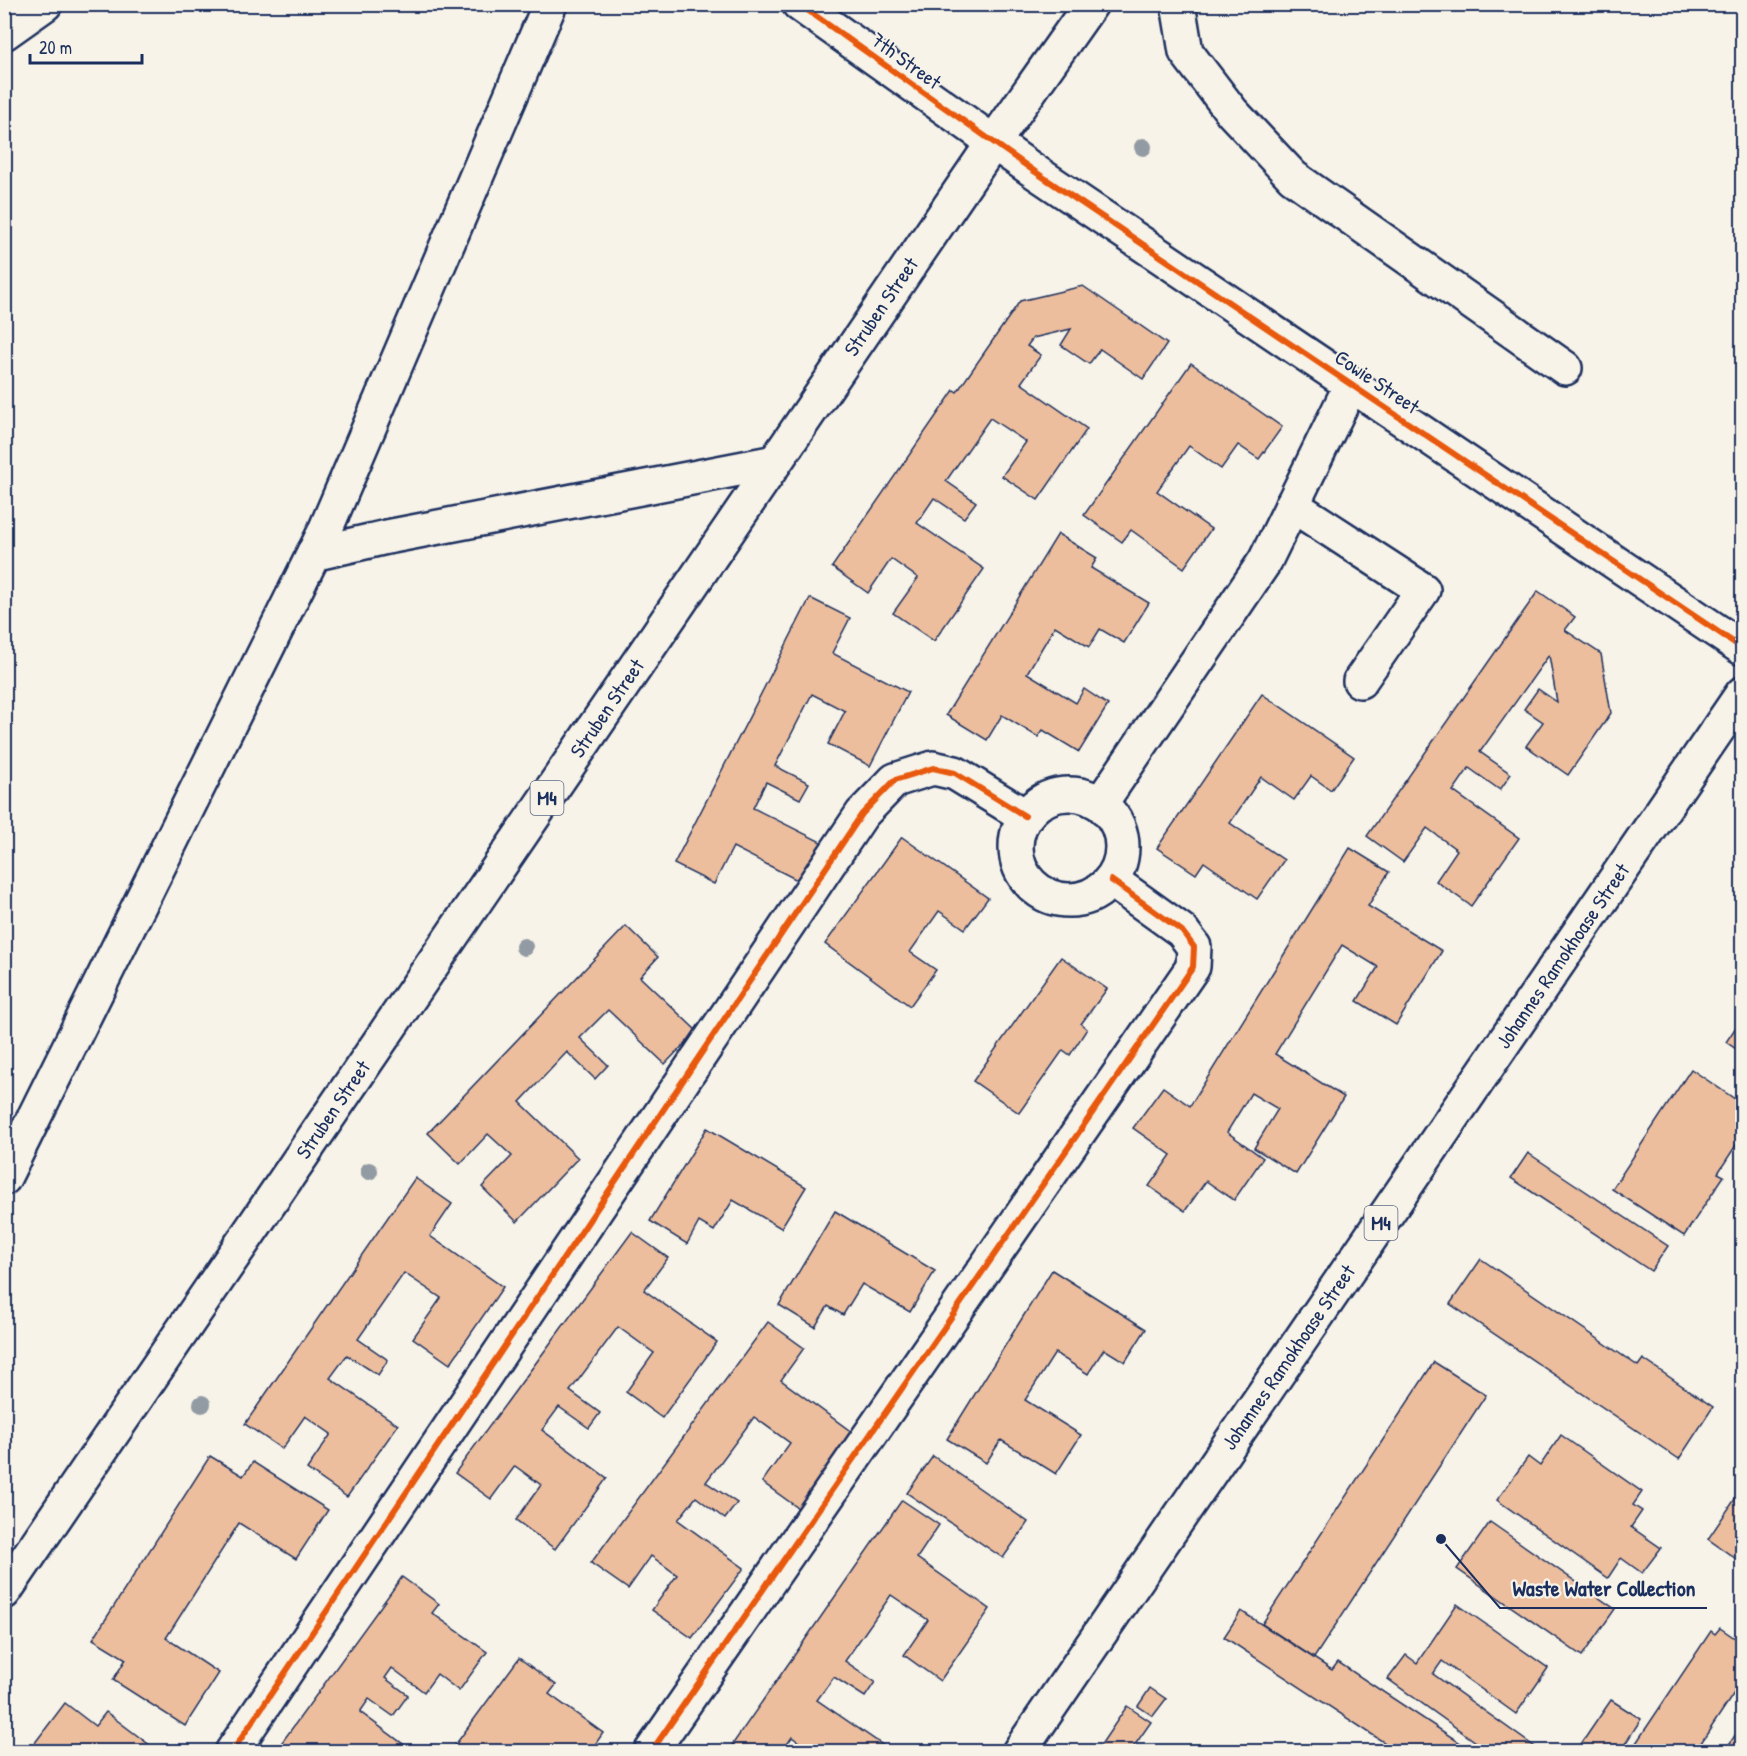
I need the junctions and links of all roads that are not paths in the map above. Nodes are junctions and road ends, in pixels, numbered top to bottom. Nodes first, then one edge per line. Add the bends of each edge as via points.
1 (45, 4) edge
2 (550, 4) edge
3 (799, 4) edge
4 (1091, 4) edge
5 (1178, 4) edge
6 (4, 33) edge
7 (993, 143) junction
8 (1565, 368) dead end
9 (1351, 385) junction
10 (775, 462) junction
11 (1293, 505) junction
12 (313, 554) junction
13 (1743, 648) edge
14 (1360, 681) dead end
15 (1743, 694) edge
16 (1101, 803) junction
17 (1024, 816) junction
18 (1111, 880) junction
19 (4, 1178) edge
20 (4, 1592) edge
21 (232, 1752) edge
22 (651, 1752) edge
23 (1019, 1752) edge

1 - 6 street
2 - 12 street
3 - 7 street, 7th Street
4 - 7 street, Struben Street / M4
5 - 8 street via 1186,51 1232,112 1293,177
7 - 9 street, Cowie Street
7 - 10 street, Struben Street / M4
9 - 11 street
9 - 13 street, Cowie Street
10 - 12 street
10 - 20 street, Struben Street / M4
11 - 14 street via 1423,590
11 - 16 street via 1265,561
12 - 19 street
15 - 23 street, Johannes Ramokhoase Street / M4
16 - 17 street via 1069,793 1036,804
16 - 18 street via 1113,816 1123,848
17 - 18 street via 1015,851 1030,884 1045,895 1071,900 1097,892
17 - 21 street via 954,773 933,768 896,780 862,814
18 - 22 street via 1182,931 1194,947 1193,967

